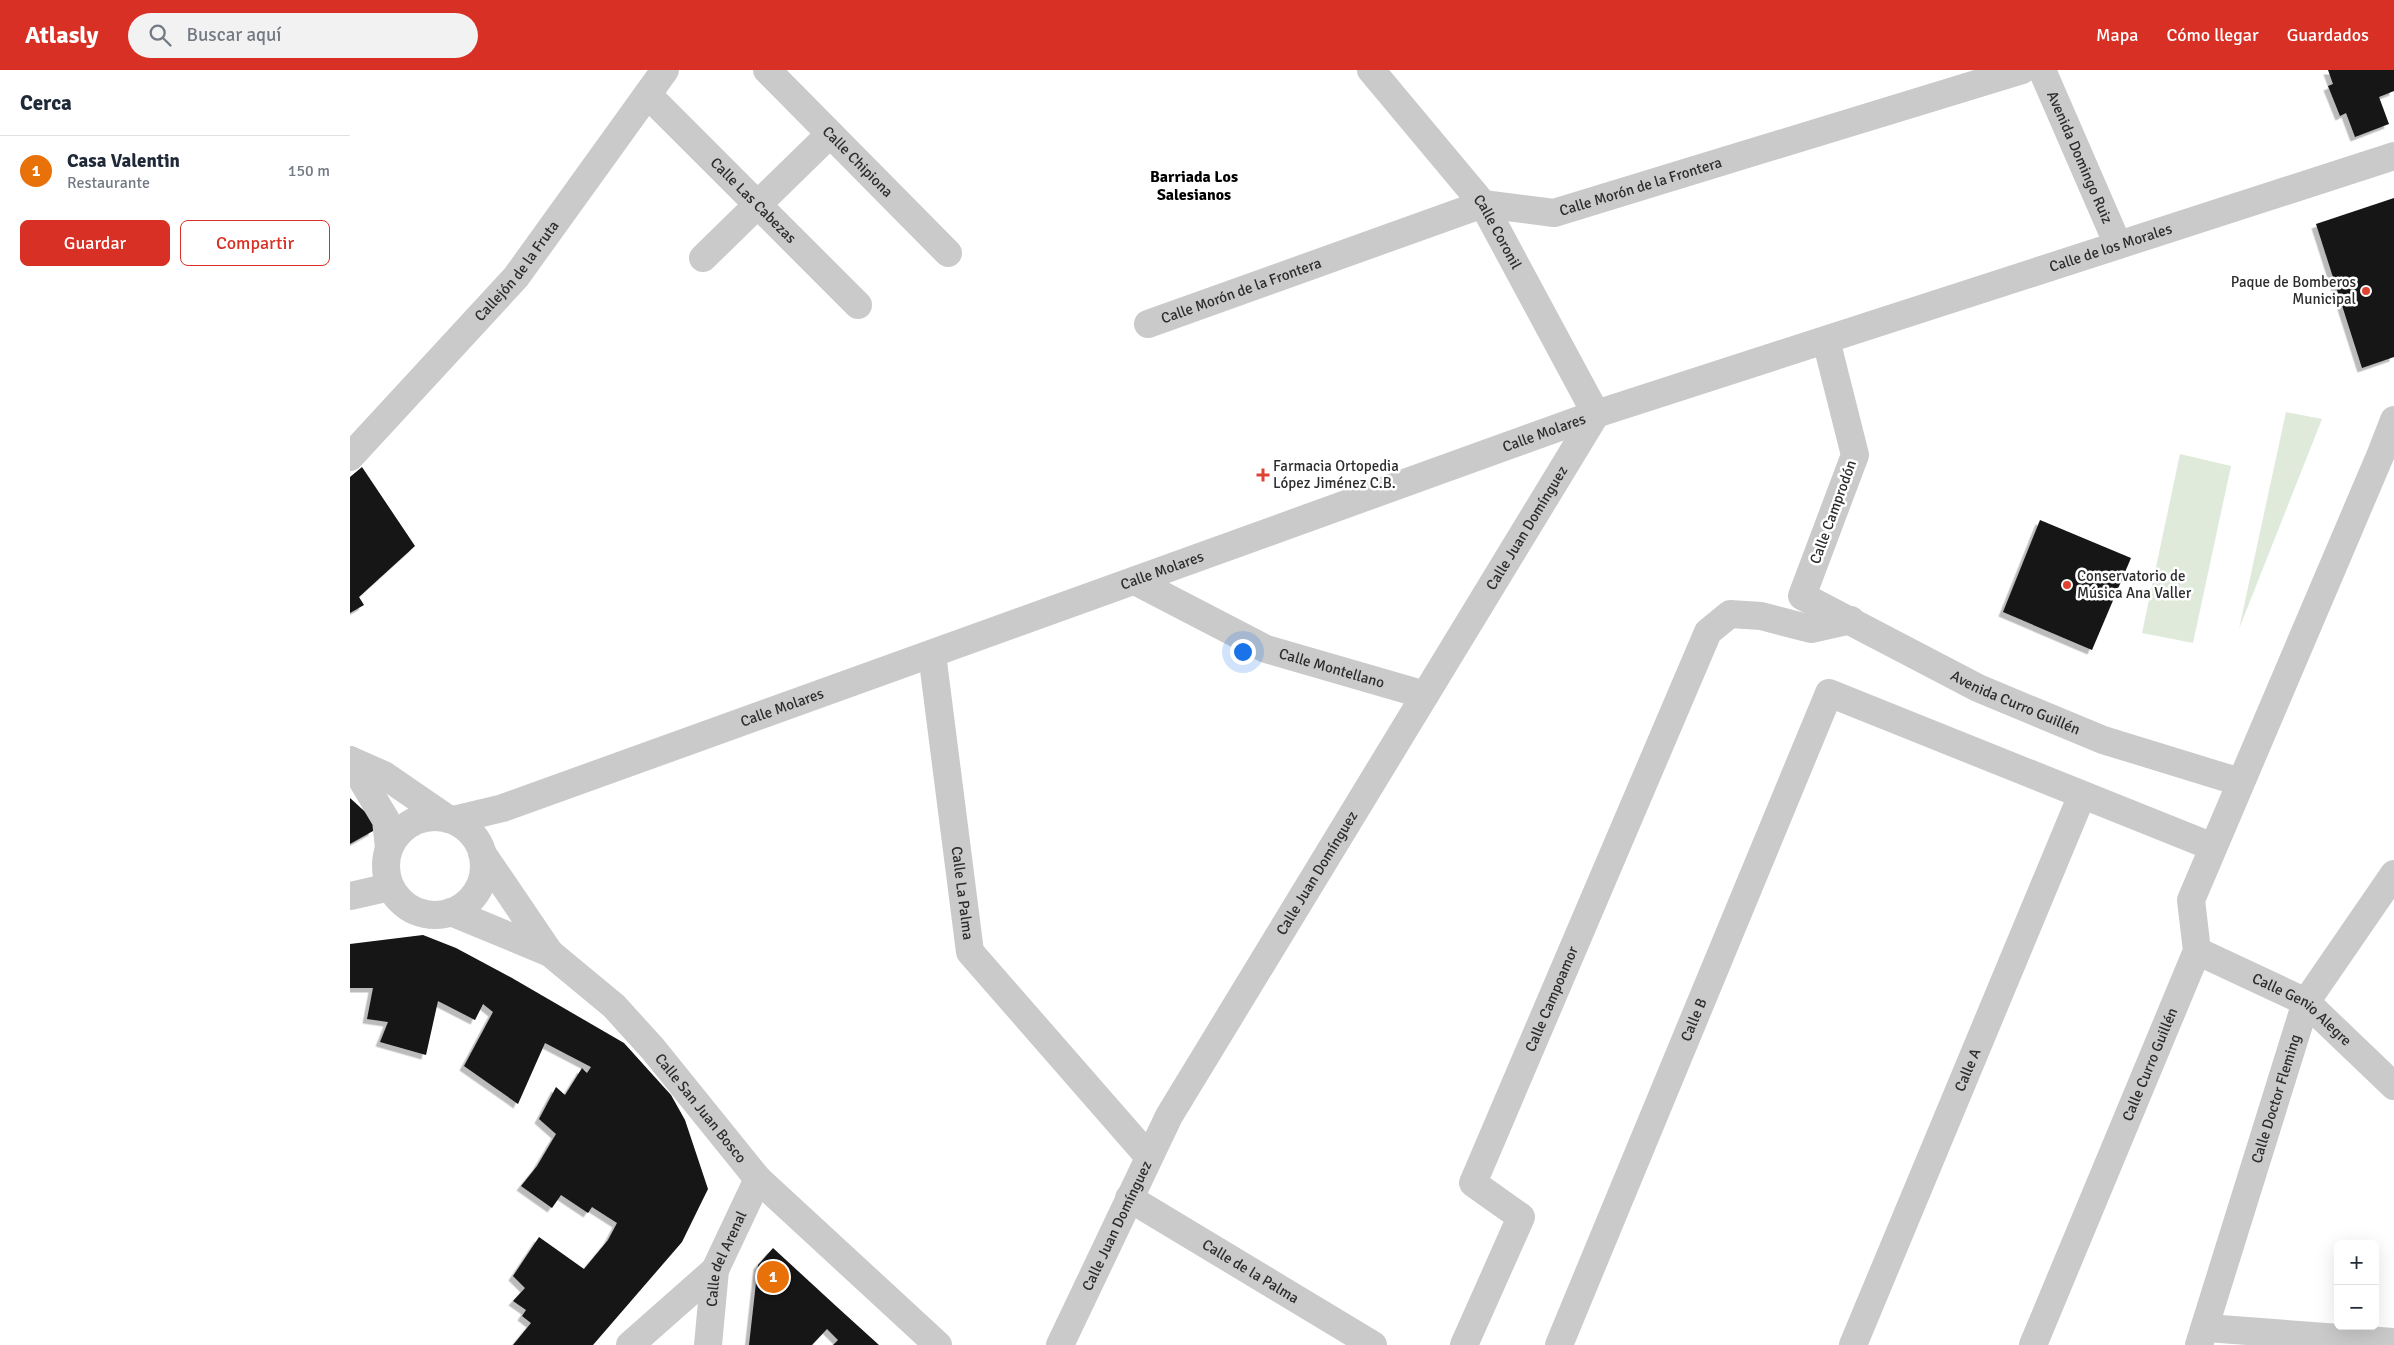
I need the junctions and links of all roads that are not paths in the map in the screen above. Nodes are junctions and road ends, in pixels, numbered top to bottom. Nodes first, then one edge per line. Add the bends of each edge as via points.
1 (665, 70) edge
2 (766, 70) edge
3 (1371, 70) edge
4 (2022, 70) edge
5 (2042, 70) edge
6 (648, 96) junction
7 (830, 134) junction
8 (2394, 156) edge
9 (1483, 204) junction
10 (758, 205) junction
11 (2118, 245) junction
12 (948, 253) dead end
13 (703, 258) dead end
14 (858, 305) dead end
15 (1148, 324) dead end
16 (1826, 340) junction
17 (1596, 414) junction
18 (2394, 420) edge
19 (350, 457) edge
20 (1135, 581) junction
21 (1802, 596) joint
22 (1851, 620) junction
23 (932, 654) junction
24 (1425, 695) junction
25 (350, 760) edge
26 (2240, 782) junction
27 (2082, 795) junction
28 (503, 808) junction
29 (450, 820) junction
30 (479, 846) junction
31 (2213, 847) junction
32 (389, 848) junction
33 (2394, 874) edge
34 (390, 887) junction
35 (350, 896) edge
36 (451, 912) junction
37 (2197, 951) junction
38 (550, 953) junction
39 (2306, 1002) junction
40 (2394, 1086) edge
41 (1149, 1157) junction
42 (758, 1179) junction
43 (1129, 1198) junction
44 (715, 1270) junction
45 (2203, 1336) edge
46 (2394, 1342) edge
47 (630, 1345) edge
48 (708, 1345) edge
49 (938, 1345) edge
50 (1060, 1345) edge
51 (1373, 1345) edge
52 (1464, 1345) edge
53 (1559, 1345) edge
54 (1853, 1345) edge
55 (2033, 1345) edge

1 - 6 street, Callejón de la Fruta
2 - 7 street, Calle Chipiona
3 - 9 street, Calle Coronil
4 - 9 street, Calle Morón de la Frontera via 1554,213
5 - 11 street, Avenida Domingo Ruiz
6 - 10 street, Calle Las Cabezas
6 - 19 street, Callejón de la Fruta via 516,277
7 - 10 street
7 - 12 street, Calle Chipiona
8 - 11 street, Calle de los Morales
9 - 15 street, Calle Morón de la Frontera
9 - 17 street, Calle Coronil
10 - 13 street
10 - 14 street, Calle Las Cabezas
11 - 16 street, Calle de los Morales
16 - 17 street, Calle Molares
16 - 21 street, Calle Camprodón via 1855,455
17 - 20 street, Calle Molares
17 - 24 street, Calle Juan Domínguez
18 - 26 street
20 - 23 street, Calle Molares
20 - 24 street, Calle Montellano via 1266,650
21 - 22 street, Avenida Curro Guillén
22 - 26 street, Avenida Curro Guillén via 1978,688 2103,740
22 - 52 street, Calle Campoamor via 1811,629 1761,616 1730,614 1708,632 1473,1183 1521,1217
23 - 28 street, Calle Molares
23 - 41 street, Calle La Palma via 970,952
24 - 41 street, Calle Juan Domínguez via 1169,1116
25 - 29 street via 384,775
25 - 32 street via 386,820
26 - 31 street
27 - 31 street
27 - 53 street, Calle B via 1829,693
27 - 54 street, Calle A
28 - 29 street, Calle Molares
28 - 30 street, Calle Molares
29 - 30 street via 466,828
29 - 32 street via 434,817 420,820 407,826
30 - 36 street via 484,868 478,889 464,905
30 - 38 street, Calle San Juan Bosco
31 - 37 street via 2190,900
32 - 34 street via 386,860
33 - 39 street, Calle Doctor Fleming
34 - 35 street
34 - 36 street via 398,899 422,914
36 - 38 street
37 - 39 street, Calle Genio Alegre
37 - 55 street, Calle Curro Guillén
38 - 42 street, Calle San Juan Bosco via 614,1006
39 - 40 street, Calle Genio Alegre
39 - 45 street, Calle Doctor Fleming
41 - 43 street, Calle Juan Domínguez
42 - 44 street, Calle del Arenal
42 - 49 street, Calle San Juan Bosco
43 - 50 street, Calle Juan Domínguez
43 - 51 street, Calle de la Palma
44 - 47 street
44 - 48 street, Calle del Arenal
45 - 46 street

